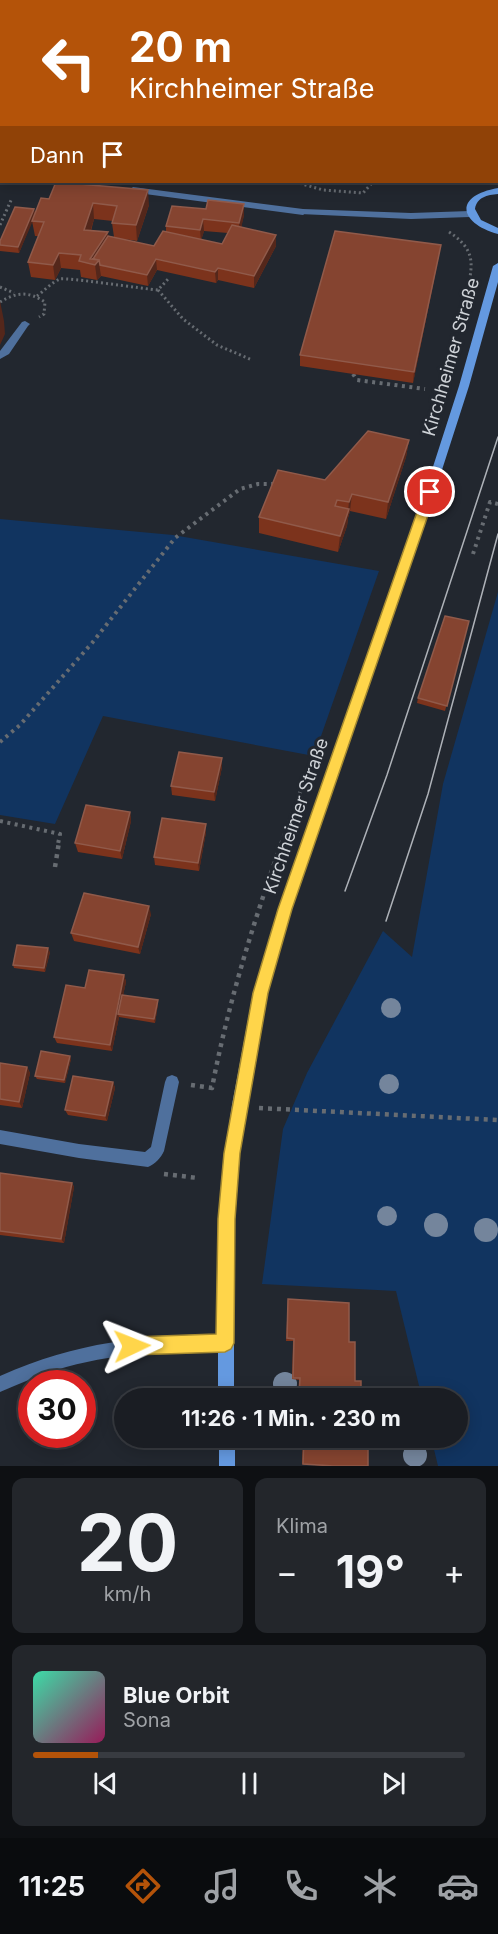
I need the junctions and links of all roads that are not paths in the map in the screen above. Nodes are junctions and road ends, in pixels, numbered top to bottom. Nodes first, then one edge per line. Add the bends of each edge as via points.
1 (118, 189) edge
2 (498, 191) edge
3 (470, 214) junction
4 (498, 231) edge
5 (498, 266) edge
6 (25, 324) dead end
7 (0, 357) edge
8 (172, 1082) dead end
9 (0, 1137) edge
10 (225, 1343) junction
11 (0, 1384) edge
12 (226, 1388) edge
13 (227, 1448) edge
14 (227, 1466) edge

1 - 3 street via 303,212
2 - 3 main road via 474,199
3 - 4 main road via 484,227
5 - 10 main road, Kirchheimer Straße via 417,535 285,909 260,993 230,1167
6 - 7 street
8 - 9 street via 157,1151 152,1158 139,1160
10 - 11 street via 132,1346 94,1352 60,1359
10 - 12 main road, Kirchheimer Straße
13 - 14 main road

